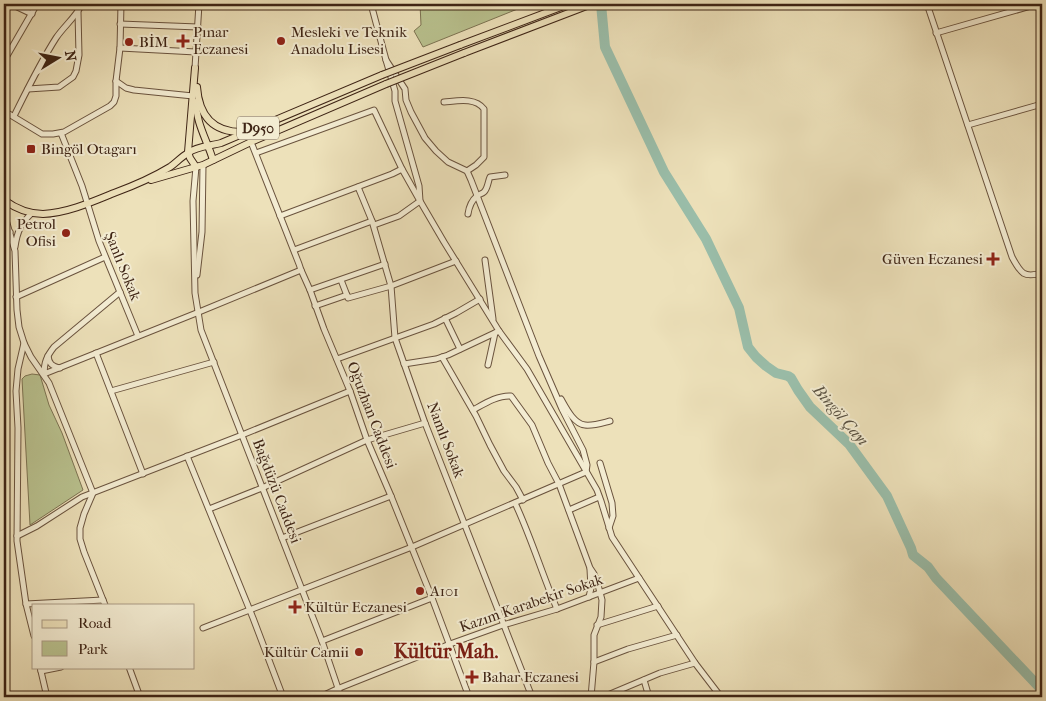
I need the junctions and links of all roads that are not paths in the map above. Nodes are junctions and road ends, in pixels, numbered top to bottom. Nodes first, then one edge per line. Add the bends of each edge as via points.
1 (11, 4) edge
2 (37, 4) edge
3 (82, 4) edge
4 (121, 4) edge
5 (199, 4) edge
6 (569, 4) edge
7 (592, 4) edge
8 (926, 4) edge
9 (1038, 4) edge
10 (371, 5) edge
11 (78, 11) junction
12 (32, 14) junction
13 (120, 24) junction
14 (198, 27) junction
15 (936, 33) junction
16 (120, 48) junction
17 (196, 52) junction
18 (386, 60) junction
19 (4, 61) edge
20 (196, 68) junction
21 (116, 81) junction
22 (28, 89) junction
23 (193, 96) junction
24 (444, 102) dead end
25 (1041, 104) edge
26 (1042, 110) edge
27 (4, 111) edge
28 (14, 116) junction
29 (968, 125) junction
30 (248, 132) junction
31 (61, 133) junction
32 (251, 142) junction
33 (209, 146) junction
34 (188, 152) junction
35 (256, 154) junction
36 (213, 160) junction
37 (203, 165) junction
38 (196, 168) junction
39 (402, 169) junction
40 (467, 171) junction
41 (505, 175) dead end
42 (138, 184) junction
43 (358, 187) junction
44 (477, 196) junction
45 (4, 200) edge
46 (420, 201) junction
47 (87, 204) junction
48 (4, 213) edge
49 (32, 213) junction
50 (468, 214) dead end
51 (280, 216) junction
52 (373, 223) junction
53 (10, 232) junction
54 (4, 240) edge
55 (294, 250) junction
56 (15, 251) junction
57 (105, 257) junction
58 (485, 260) dead end
59 (456, 261) junction
60 (385, 264) junction
61 (301, 270) junction
62 (1042, 273) edge
63 (341, 280) junction
64 (391, 286) junction
65 (310, 290) junction
66 (120, 292) junction
67 (196, 292) junction
68 (346, 295) junction
69 (16, 297) junction
70 (480, 299) junction
71 (315, 306) junction
72 (199, 312) junction
73 (445, 318) junction
74 (494, 322) junction
75 (497, 332) junction
76 (138, 336) junction
77 (395, 338) junction
78 (24, 343) junction
79 (460, 350) junction
80 (96, 353) junction
81 (48, 356) junction
82 (442, 356) junction
83 (337, 360) junction
84 (214, 362) junction
85 (404, 364) junction
86 (488, 365) dead end
87 (60, 368) junction
88 (44, 374) junction
89 (554, 388) junction
90 (111, 391) junction
91 (350, 391) junction
92 (472, 410) junction
93 (610, 421) dead end
94 (425, 423) junction
95 (242, 435) junction
96 (367, 440) junction
97 (187, 456) junction
98 (600, 463) dead end
99 (586, 472) junction
100 (143, 474) junction
101 (559, 484) junction
102 (262, 488) junction
103 (93, 493) junction
104 (392, 496) junction
105 (600, 497) junction
106 (523, 500) junction
107 (515, 503) junction
108 (209, 510) junction
109 (569, 510) junction
110 (465, 525) junction
111 (609, 530) junction
112 (17, 536) junction
113 (282, 538) junction
114 (412, 547) junction
115 (590, 568) junction
116 (639, 578) junction
117 (302, 590) junction
118 (600, 592) junction
119 (588, 597) junction
120 (432, 598) junction
121 (104, 602) edge
122 (26, 604) junction
123 (658, 606) junction
124 (556, 609) junction
125 (250, 610) junction
126 (503, 625) junction
127 (597, 625) junction
128 (32, 628) edge
129 (203, 628) dead end
130 (677, 635) junction
131 (322, 641) junction
132 (450, 644) junction
133 (594, 662) junction
134 (695, 663) junction
135 (128, 668) edge
136 (41, 669) edge
137 (644, 680) junction
138 (338, 689) junction
139 (719, 695) edge
140 (47, 697) edge
141 (140, 697) edge
142 (283, 697) edge
143 (320, 697) edge
144 (341, 697) edge
145 (468, 697) edge
146 (532, 697) edge
147 (591, 697) edge
148 (604, 697) edge
149 (649, 697) edge
150 (703, 697) edge

1 - 12 street
2 - 12 street
3 - 11 street
4 - 13 street
5 - 14 street
6 - 30 main road, D950, bridge via 382,75
7 - 32 main road, D950, bridge via 386,84
8 - 15 street
9 - 15 street
10 - 18 street
11 - 22 street via 57,37
11 - 22 street via 79,55 73,77 59,86
12 - 19 street
13 - 14 street
13 - 16 street
14 - 17 street
15 - 29 street
16 - 17 street
16 - 21 street
17 - 20 street
18 - 40 street via 405,89 410,112 426,138 448,162
18 - 46 street via 419,186
20 - 23 main road
20 - 30 main road via 198,97 208,120 218,127
20 - 33 main road via 197,116
21 - 23 street via 134,90
21 - 31 street via 116,96 110,106
22 - 28 street
23 - 34 main road
24 - 40 street via 468,101 478,103 484,109 484,157
25 - 26 street
25 - 29 street
27 - 28 street
28 - 31 street via 42,134
29 - 62 street via 1012,258 1024,274
30 - 33 main road, D950
31 - 47 street, Şanlı Sokak
32 - 35 street, Oğuzhan Caddesi
32 - 36 main road, D950
33 - 34 main road, D950
33 - 36 main road
34 - 38 main road
34 - 42 main road, D950 via 171,167
35 - 39 street via 374,110
35 - 51 street, Oğuzhan Caddesi
36 - 37 main road, D950
37 - 38 main road, D950
37 - 67 street via 202,232
38 - 42 main road, D950
38 - 67 street via 193,201
39 - 43 street
39 - 46 street
40 - 44 street
41 - 44 street via 490,176 484,192
42 - 47 main road, D950
43 - 51 street
43 - 52 street, Namlı Sokak
44 - 50 street
44 - 89 street
45 - 49 main road, D950
46 - 52 street via 399,216
46 - 59 street
47 - 49 main road, D950 via 43,214
47 - 57 street, Şanlı Sokak
48 - 53 street
49 - 56 street via 19,228
51 - 55 street, Oğuzhan Caddesi
52 - 55 street
52 - 60 street, Namlı Sokak
53 - 54 street
53 - 56 street
55 - 61 street, Oğuzhan Caddesi
56 - 69 street
57 - 66 street, Şanlı Sokak
57 - 69 street
58 - 74 street
59 - 64 street
59 - 70 street
60 - 63 street
60 - 64 street, Namlı Sokak
61 - 65 street, Oğuzhan Caddesi
61 - 72 street
63 - 65 street
63 - 68 street
64 - 68 street via 348,298
64 - 77 street, Namlı Sokak
65 - 71 street, Oğuzhan Caddesi
66 - 76 street, Şanlı Sokak
66 - 81 street via 54,347
67 - 72 street, Bağdüzü Caddesi
68 - 71 street
69 - 78 street
70 - 73 street
70 - 74 street
71 - 83 street, Oğuzhan Caddesi
72 - 76 street
72 - 84 street, Bağdüzü Caddesi via 201,330
73 - 77 street
73 - 79 street
74 - 75 street
75 - 79 street
75 - 86 street
75 - 99 street via 528,368
76 - 80 street
77 - 83 street
77 - 85 street, Namlı Sokak
78 - 88 street
78 - 112 street via 16,391
79 - 82 street
80 - 87 street
80 - 90 street
81 - 87 street via 52,366
81 - 88 street
82 - 85 street
82 - 92 street
83 - 91 street, Oğuzhan Caddesi
84 - 90 street
84 - 95 street, Bağdüzü Caddesi
85 - 94 street, Namlı Sokak
87 - 88 street
88 - 103 street
89 - 93 street via 577,422 584,426
89 - 99 street via 583,450
90 - 100 street
91 - 95 street
91 - 96 street, Oğuzhan Caddesi
92 - 101 street via 495,399 511,396 532,425
92 - 106 street
94 - 96 street
94 - 110 street, Namlı Sokak
95 - 97 street
95 - 102 street, Bağdüzü Caddesi
96 - 102 street
96 - 104 street, Oğuzhan Caddesi
97 - 100 street
97 - 108 street
98 - 111 street via 612,503
99 - 101 street
99 - 105 street
100 - 103 street
101 - 106 street
101 - 109 street
102 - 108 street
102 - 113 street, Bağdüzü Caddesi
103 - 112 street
103 - 121 street via 80,528 80,539
104 - 113 street
104 - 114 street, Oğuzhan Caddesi
105 - 109 street
105 - 111 street
106 - 107 street
107 - 110 street
107 - 124 street
108 - 125 street
109 - 115 street
110 - 114 street
110 - 126 street, Namlı Sokak
111 - 116 street
112 - 122 street
113 - 117 street, Bağdüzü Caddesi
114 - 117 street
114 - 120 street, Oğuzhan Caddesi
115 - 118 street
115 - 119 street
116 - 118 street, Kazım Karabekir Sokak
116 - 123 street
117 - 125 street
117 - 131 street, Bağdüzü Caddesi
118 - 119 street, Kazım Karabekir Sokak
118 - 127 street via 602,609
119 - 124 street, Kazım Karabekir Sokak
120 - 131 street
120 - 132 street, Oğuzhan Caddesi
121 - 122 street
122 - 128 street
123 - 127 street
123 - 130 street
124 - 126 street, Kazım Karabekir Sokak
125 - 129 street
125 - 142 street
126 - 132 street, Kazım Karabekir Sokak
126 - 146 street, Namlı Sokak
127 - 133 street
130 - 133 street
130 - 134 street
131 - 138 street, Bağdüzü Caddesi
132 - 138 street, Kazım Karabekir Sokak
132 - 145 street, Oğuzhan Caddesi
133 - 147 street
134 - 137 street
134 - 139 street
135 - 141 street
136 - 140 street
137 - 148 street
137 - 149 street
138 - 143 street, Kazım Karabekir Sokak
138 - 144 street, Bağdüzü Caddesi
139 - 150 street

